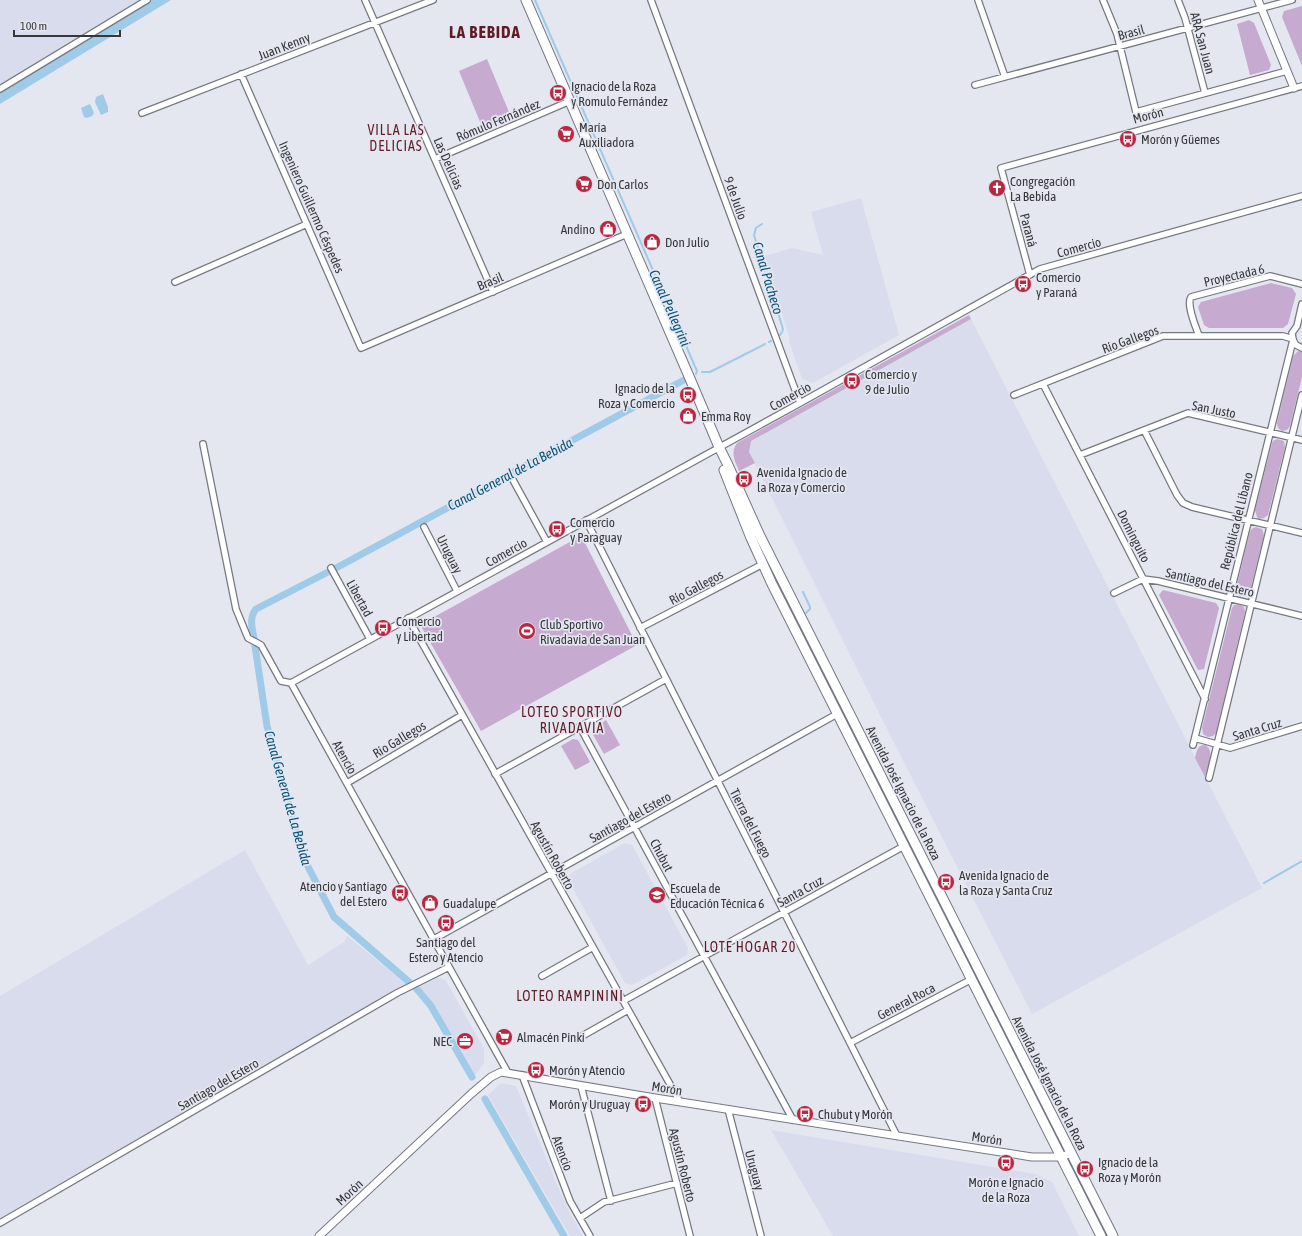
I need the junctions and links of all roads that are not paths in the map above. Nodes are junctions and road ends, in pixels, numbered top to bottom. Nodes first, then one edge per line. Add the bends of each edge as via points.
1 (147, 0) edge
2 (365, 0) edge
3 (433, 0) edge
4 (526, 0) edge
5 (651, 0) edge
6 (978, 0) edge
7 (1103, 0) edge
8 (1178, 0) edge
9 (1258, 0) edge
10 (1292, 0) edge
11 (1262, 8) junction
12 (375, 22) junction
13 (1188, 28) junction
14 (1120, 46) junction
15 (1287, 71) junction
16 (241, 74) junction
17 (1005, 77) junction
18 (975, 85) dead end
19 (1302, 86) edge
20 (1294, 88) junction
21 (0, 89) edge
22 (1205, 93) junction
23 (570, 101) junction
24 (142, 113) dead end
25 (435, 159) junction
26 (1001, 168) joint
27 (1302, 196) edge
28 (307, 224) junction
29 (627, 234) junction
30 (1030, 275) junction
31 (175, 282) dead end
32 (1302, 284) edge
33 (493, 292) junction
34 (1302, 304) edge
35 (1297, 326) edge
36 (1199, 336) junction
37 (1283, 336) junction
38 (1293, 339) junction
39 (362, 348) joint
40 (1302, 348) edge
41 (1043, 384) junction
42 (1014, 395) dead end
43 (1302, 395) edge
44 (800, 403) junction
45 (1144, 430) junction
46 (1270, 432) junction
47 (1292, 438) junction
48 (1302, 440) edge
49 (203, 444) dead end
50 (719, 447) junction
51 (1080, 455) junction
52 (513, 480) dead end
53 (586, 520) junction
54 (1248, 520) junction
55 (1270, 525) junction
56 (424, 527) dead end
57 (1302, 533) edge
58 (547, 542) junction
59 (763, 564) junction
60 (331, 568) dead end
61 (1143, 579) junction
62 (457, 591) junction
63 (1114, 593) dead end
64 (1229, 598) junction
65 (1251, 603) junction
66 (1302, 616) edge
67 (408, 618) junction
68 (640, 628) junction
69 (370, 639) junction
70 (666, 680) junction
71 (291, 683) junction
72 (1204, 699) junction
73 (837, 714) junction
74 (462, 715) junction
75 (1302, 726) edge
76 (580, 727) junction
77 (1195, 738) junction
78 (1217, 744) junction
79 (1193, 745) dead end
80 (495, 774) junction
81 (1209, 778) dead end
82 (717, 780) junction
83 (347, 783) junction
84 (635, 827) junction
85 (904, 846) junction
86 (551, 874) junction
87 (784, 913) junction
88 (434, 939) junction
89 (593, 947) junction
90 (704, 956) junction
91 (449, 967) junction
92 (542, 976) dead end
93 (972, 979) junction
94 (623, 1001) junction
95 (628, 1010) junction
96 (577, 1039) dead end
97 (850, 1043) junction
98 (508, 1073) junction
99 (522, 1075) junction
100 (581, 1086) junction
101 (655, 1098) junction
102 (680, 1102) junction
103 (728, 1109) junction
104 (793, 1120) junction
105 (897, 1136) junction
106 (1071, 1152) junction
107 (1061, 1157) junction
108 (677, 1183) junction
109 (611, 1201) junction
110 (580, 1218) junction
111 (0, 1223) edge
112 (319, 1236) edge
113 (590, 1236) edge
114 (690, 1236) edge
115 (761, 1236) edge
116 (1101, 1236) edge
117 (1113, 1236) edge

1 - 21 street
2 - 12 street, Las Delicias
3 - 12 street, Juan Kenny
4 - 23 main road, Avenida José Ignacio de la Roza
5 - 44 street, 9 de Julio
6 - 17 street
7 - 14 street
8 - 13 street, ARA San Juan
9 - 11 street
10 - 11 street, Brasil
11 - 13 street, Brasil
11 - 15 street
12 - 16 street, Juan Kenny
12 - 25 street, Las Delicias
13 - 14 street, Brasil
13 - 22 street, ARA San Juan
14 - 17 street, Brasil
14 - 22 street, Morón via 1136,112
15 - 20 street
15 - 22 street, Morón
16 - 24 street, Juan Kenny
16 - 28 street, Ingeniero Guillermo Céspedes
17 - 18 street, Brasil
19 - 20 street, Morón
20 - 26 street, Morón
23 - 25 street, Rómulo Fernández
23 - 29 main road, Avenida José Ignacio de la Roza
25 - 33 street, Las Delicias
26 - 30 street, Paraná
27 - 30 street, Comercio via 1040,269
28 - 31 street
28 - 39 street, Ingeniero Guillermo Céspedes
29 - 33 street, Brasil
29 - 50 main road, Avenida José Ignacio de la Roza
30 - 44 street, Comercio
32 - 36 street, Proyectada 6 via 1270,276 1191,297 1189,302
33 - 39 street, Brasil
34 - 35 street, República del Líbano
35 - 37 street, Río Gallegos
35 - 38 street, República del Líbano
36 - 37 street, Río Gallegos
36 - 41 street, Río Gallegos via 1163,336
37 - 38 street, Río Gallegos
38 - 40 street, Río Gallegos via 1296,345
38 - 46 street, República del Líbano
41 - 42 street, Río Gallegos
41 - 51 street, Dominguito
43 - 47 street
44 - 50 street, Comercio
45 - 46 street, San Justo via 1188,413
45 - 51 street, San Justo
45 - 54 street via 1183,503
46 - 47 street, San Justo
46 - 54 street, República del Líbano
47 - 48 street, San Justo
47 - 55 street
49 - 71 street, Atencio via 236,609 248,638 261,645 281,681
50 - 53 street, Comercio
50 - 59 main road, Avenida José Ignacio de la Roza via 726,476
50 - 106 main road, Avenida José Ignacio de la Roza via 770,557
51 - 61 street, Dominguito
52 - 58 street
53 - 58 street, Comercio
53 - 68 street, Tierra del Fuego
54 - 55 street
54 - 64 street, República del Líbano
55 - 57 street
55 - 65 street
56 - 62 street, Uruguay
58 - 62 street, Comercio
59 - 68 street, Río Gallegos
59 - 73 main road, Avenida José Ignacio de la Roza
60 - 69 street, Libertad
61 - 63 street
61 - 64 street, Santiago del Estero
61 - 72 street, Dominguito
62 - 67 street, Comercio
64 - 65 street, Santiago del Estero
64 - 72 street, República del Líbano
65 - 66 street, Santiago del Estero
65 - 78 street
67 - 69 street, Comercio
67 - 74 street, Agustín Roberto
68 - 70 street, Tierra del Fuego
69 - 71 street, Comercio
70 - 76 street
70 - 82 street, Tierra del Fuego
71 - 83 street, Atencio
72 - 77 street, República del Líbano
73 - 82 street, Santiago del Estero
73 - 85 main road, Avenida José Ignacio de la Roza
74 - 80 street, Agustín Roberto
74 - 83 street, Río Gallegos
75 - 78 street, Santa Cruz via 1230,748
76 - 80 street
76 - 84 street, Chubut
77 - 78 street, Santa Cruz
77 - 79 street, República del Líbano
78 - 81 street
80 - 86 street, Agustín Roberto
82 - 84 street, Santiago del Estero
82 - 87 street, Tierra del Fuego
83 - 88 street, Atencio
84 - 86 street, Santiago del Estero
84 - 90 street, Chubut
85 - 87 street, Santa Cruz
85 - 93 main road, Avenida José Ignacio de la Roza
86 - 88 street, Santiago del Estero
86 - 89 street, Agustín Roberto
87 - 90 street, Santa Cruz
87 - 97 street, Tierra del Fuego
88 - 91 street, Atencio
89 - 92 street
89 - 94 street, Agustín Roberto
90 - 94 street, Santa Cruz
90 - 104 street, Chubut
91 - 98 street, Atencio
91 - 111 street, Santiago del Estero via 397,994
93 - 97 street, General Roca
93 - 107 main road, Avenida José Ignacio de la Roza
94 - 95 street, Agustín Roberto
95 - 96 street
95 - 102 street, Agustín Roberto
97 - 105 street, Tierra del Fuego
98 - 99 street, Morón
98 - 112 street, Morón via 494,1075 471,1094
99 - 100 street, Morón
99 - 110 street, Atencio via 570,1201
100 - 101 street, Morón
100 - 109 street
101 - 102 street, Morón
101 - 108 street, Agustín Roberto
102 - 103 street, Morón
103 - 104 street, Morón
103 - 115 street, Uruguay
104 - 105 street, Morón
105 - 107 street, Morón via 1032,1157
106 - 107 street, Morón
106 - 117 main road, Avenida José Ignacio de la Roza
107 - 116 main road, Avenida José Ignacio de la Roza
108 - 109 street
108 - 114 street, Agustín Roberto
109 - 110 street via 604,1202
110 - 113 street, Atencio

